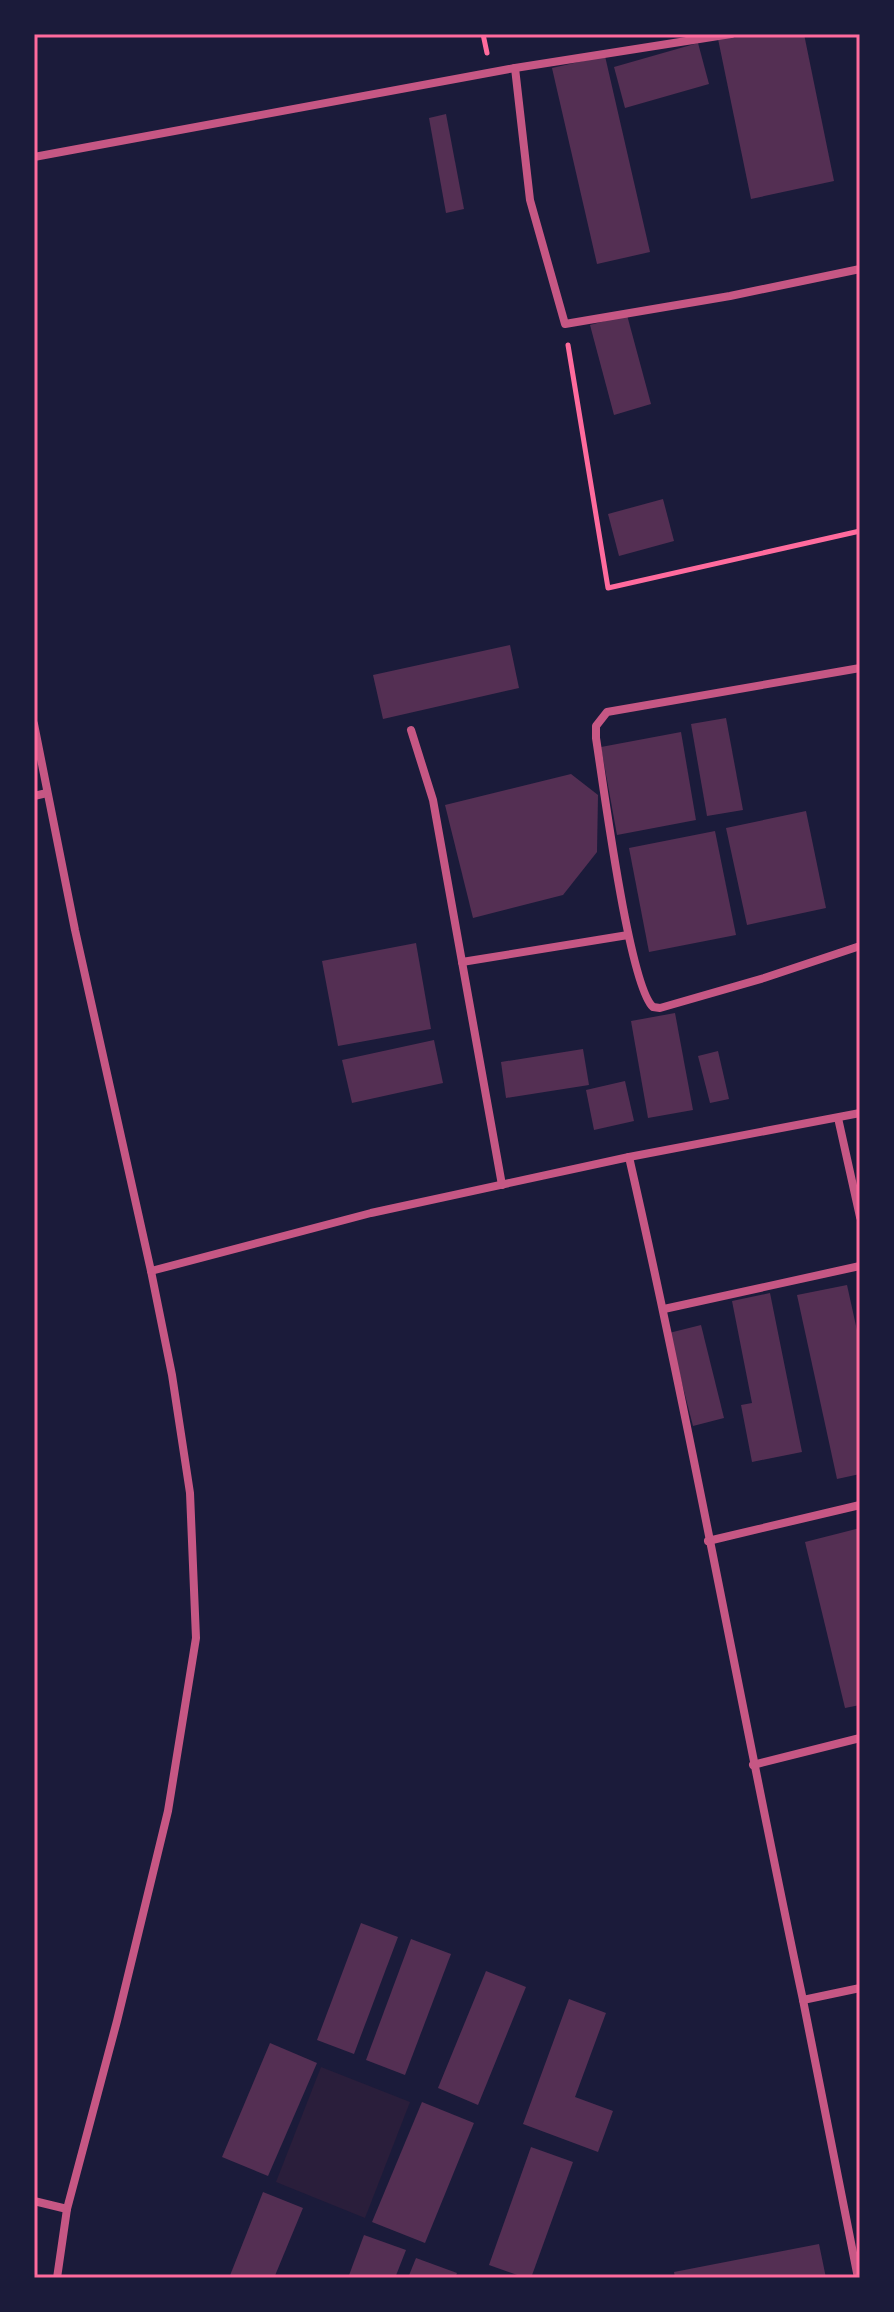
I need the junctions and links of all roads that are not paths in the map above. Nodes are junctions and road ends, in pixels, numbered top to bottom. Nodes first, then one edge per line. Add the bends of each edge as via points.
1 (731, 34) edge
2 (718, 36) edge
3 (515, 68) junction
4 (34, 157) edge
5 (860, 269) edge
6 (860, 668) edge
7 (34, 724) edge
8 (411, 730) dead end
9 (47, 793) junction
10 (34, 796) edge
11 (628, 935) junction
12 (860, 946) edge
13 (462, 962) junction
14 (860, 1113) edge
15 (838, 1118) junction
16 (629, 1157) junction
17 (502, 1185) junction
18 (860, 1217) edge
19 (860, 1266) edge
20 (151, 1271) junction
21 (664, 1309) junction
22 (860, 1505) edge
23 (708, 1541) junction
24 (860, 1738) edge
25 (753, 1765) junction
26 (860, 1988) edge
27 (803, 2000) junction
28 (34, 2201) edge
29 (67, 2209) junction
30 (57, 2278) edge
31 (858, 2278) edge

1 - 2 street
2 - 3 street
3 - 4 street
3 - 5 street via 530,200 565,324
6 - 11 street via 601,717 596,738
7 - 9 street
8 - 13 street via 433,800
9 - 10 street
9 - 20 street
11 - 12 street via 643,994 660,1008
11 - 13 street
13 - 17 street
14 - 15 street
15 - 16 street
15 - 18 street
16 - 17 street
16 - 21 street
17 - 20 street
19 - 21 street
20 - 29 street via 190,1493 196,1638 168,1811
21 - 23 street
22 - 23 street
23 - 25 street
24 - 25 street
25 - 27 street
26 - 27 street
27 - 31 street
28 - 29 street
29 - 30 street

